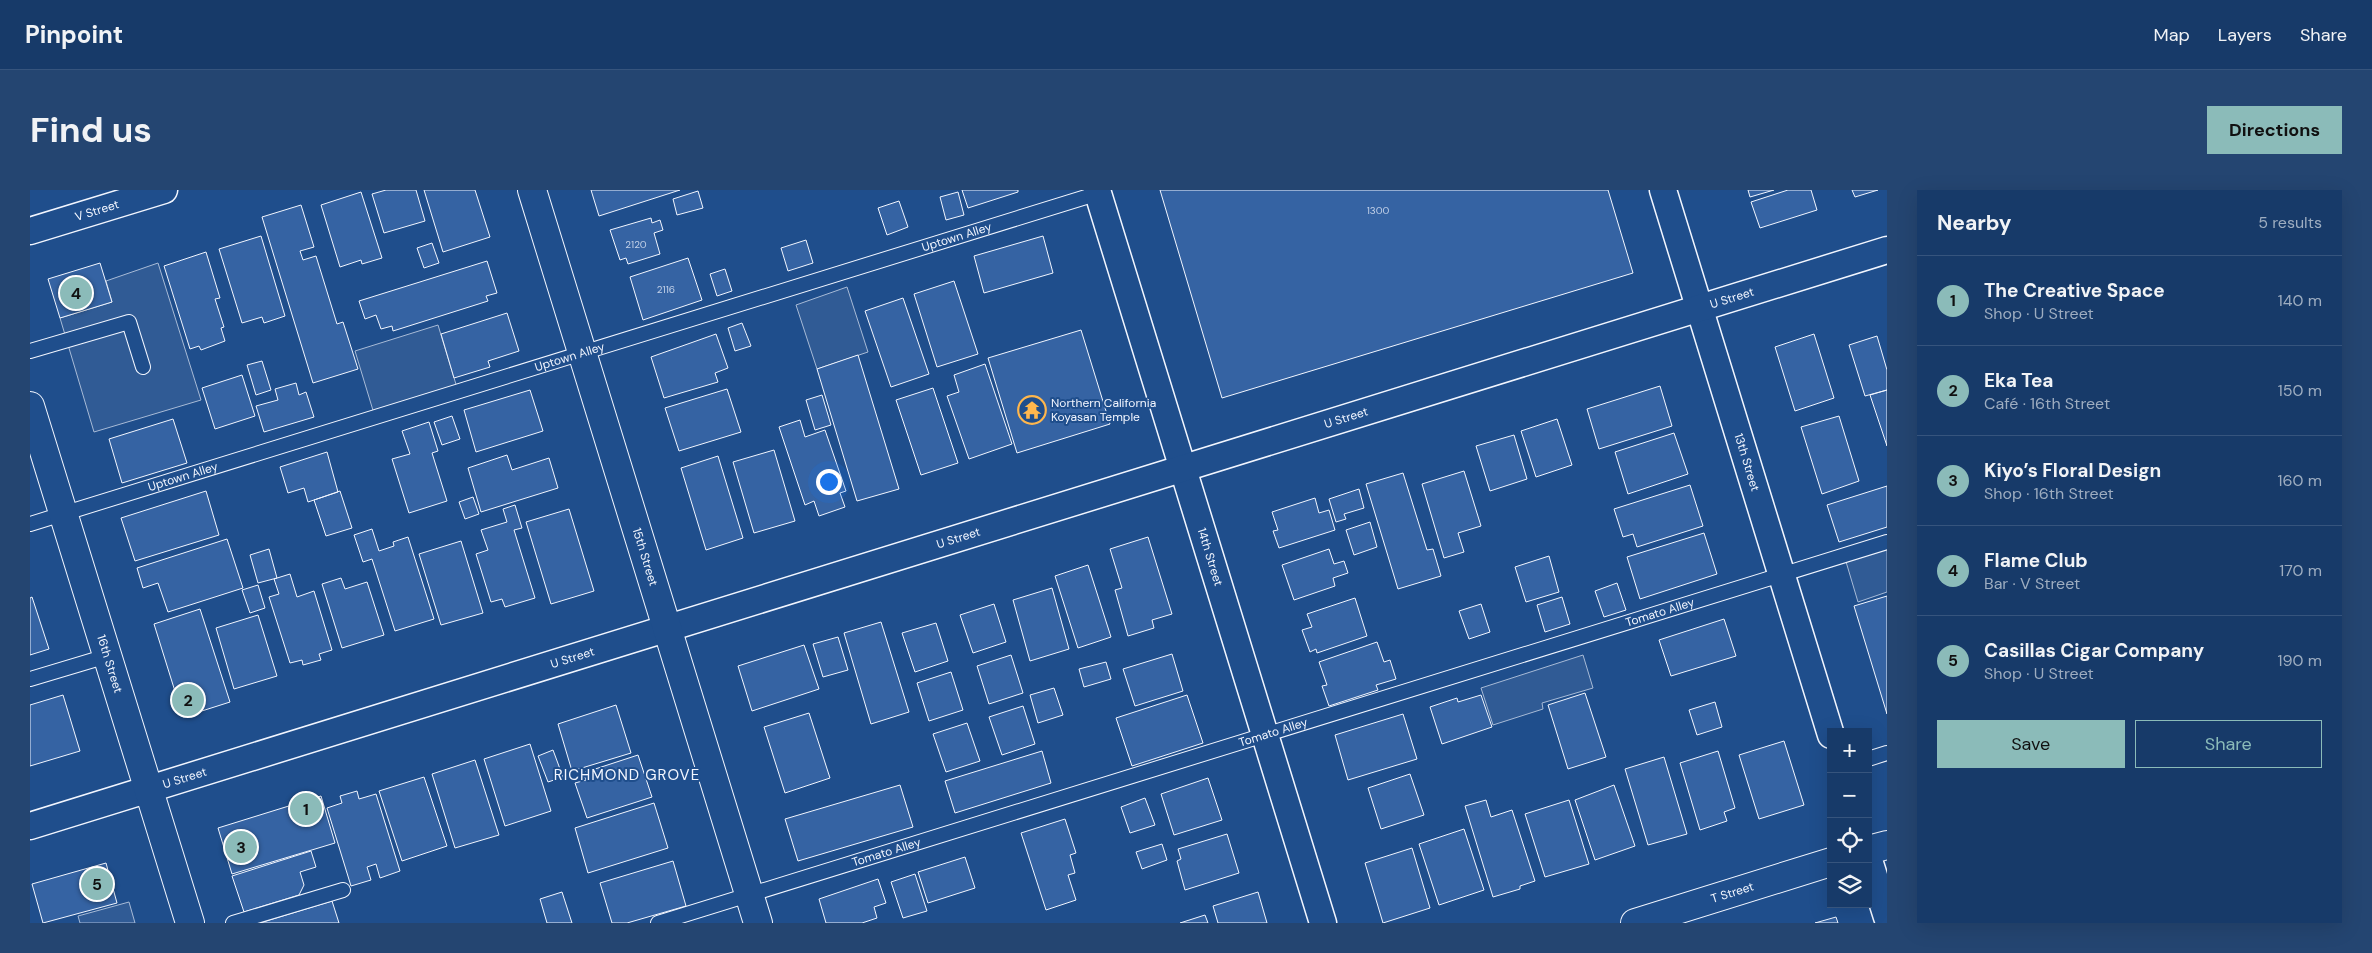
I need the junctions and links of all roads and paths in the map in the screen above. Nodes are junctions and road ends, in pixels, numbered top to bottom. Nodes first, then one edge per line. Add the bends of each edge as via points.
1 (164, 190) edge
2 (532, 190) edge
3 (1663, 190) edge
4 (1102, 191) edge
5 (30, 231) edge
6 (1887, 250) edge
7 (1700, 308) junction
8 (30, 350) edge
9 (582, 354) junction
10 (143, 366) dead end
11 (30, 406) edge
12 (1183, 468) junction
13 (63, 514) junction
14 (30, 524) edge
15 (1887, 542) edge
16 (1782, 575) junction
17 (667, 628) junction
18 (107, 656) junction
19 (30, 680) edge
20 (1829, 728) edge
21 (1265, 734) junction
22 (1887, 753) edge
23 (1872, 758) edge
24 (148, 789) junction
25 (30, 826) edge
26 (1887, 845) edge
27 (1872, 849) edge
28 (1828, 863) edge
29 (1870, 863) edge
30 (343, 890) dead end
31 (750, 895) junction
32 (1887, 917) edge
33 (190, 923) edge
34 (233, 923) edge
35 (658, 923) edge
36 (758, 923) edge
37 (1323, 923) edge
38 (1635, 923) edge

1 - 5 street, V Street
2 - 9 main road, 15th Street
3 - 7 street, 13th Street
4 - 9 lane, Uptown Alley
4 - 12 street, 14th Street
6 - 7 street, U Street
7 - 12 street, U Street
7 - 16 street, 13th Street
8 - 10 lane via 129,322
9 - 13 lane, Uptown Alley
9 - 17 main road, 15th Street
11 - 13 main road, 16th Street
12 - 17 street, U Street
12 - 21 street, 14th Street
13 - 14 lane, Uptown Alley
13 - 18 main road, 16th Street
15 - 16 lane, Tomato Alley
16 - 20 street, 13th Street
16 - 21 lane, Tomato Alley
17 - 24 street, U Street
17 - 31 main road, 15th Street
18 - 19 lane
18 - 24 main road, 16th Street
21 - 31 lane, Tomato Alley
21 - 37 street, 14th Street
22 - 23 lane
24 - 25 street, U Street
24 - 33 main road, 16th Street
26 - 27 main road
28 - 38 main road, T Street
29 - 32 street
30 - 34 lane
31 - 35 lane, Tomato Alley
31 - 36 main road, 15th Street

